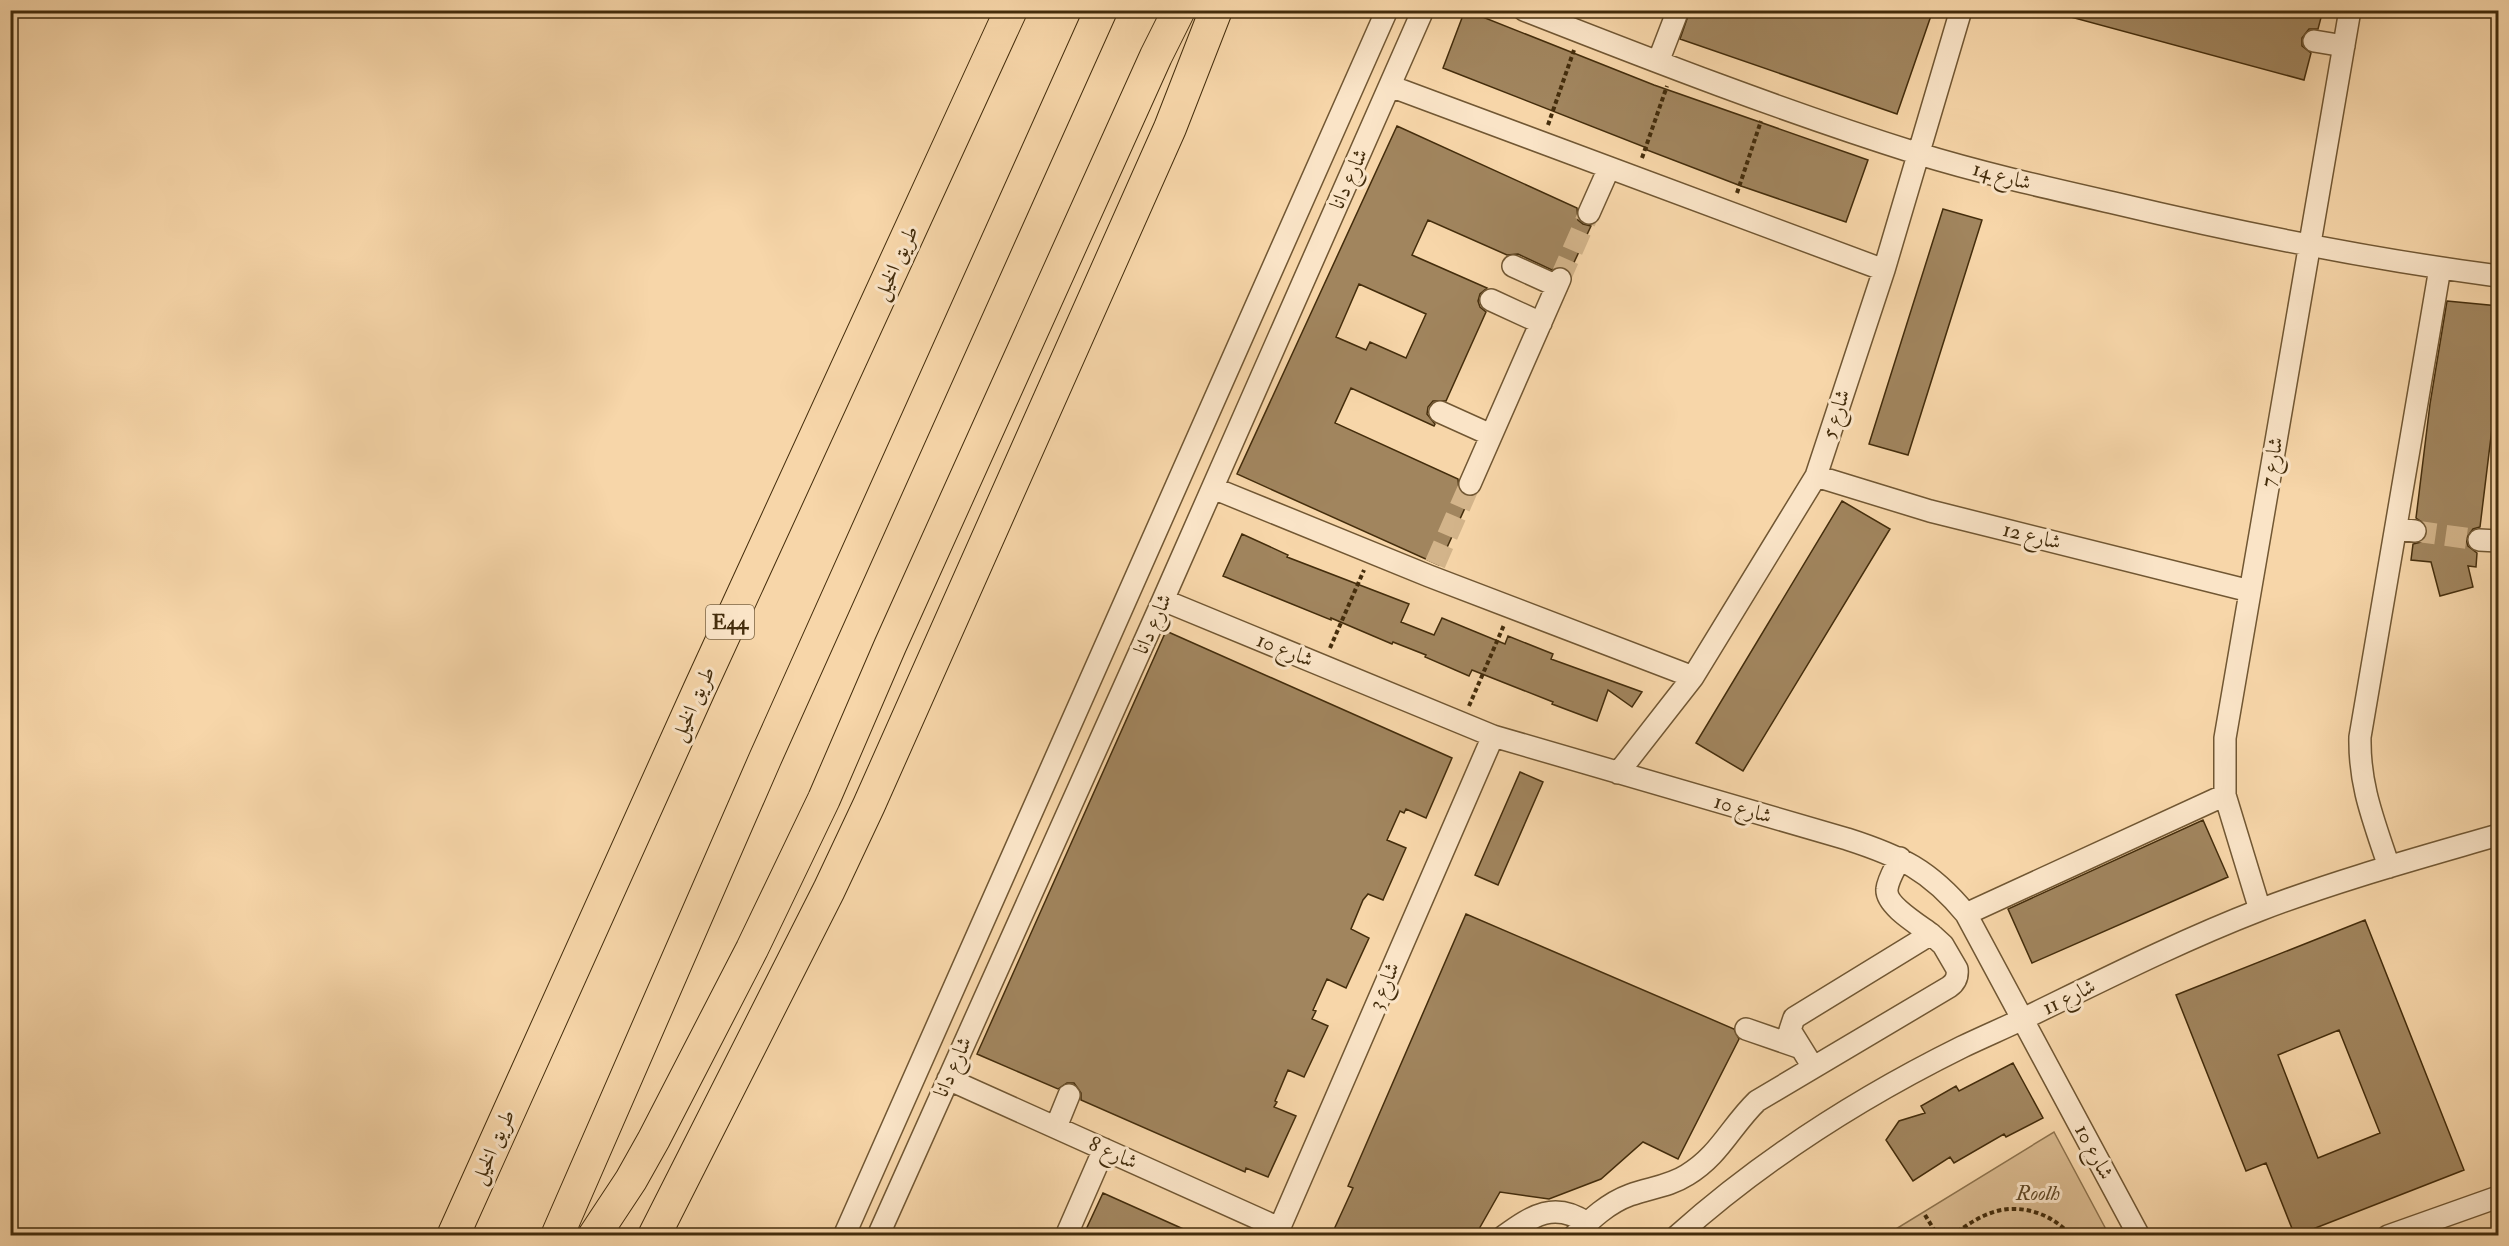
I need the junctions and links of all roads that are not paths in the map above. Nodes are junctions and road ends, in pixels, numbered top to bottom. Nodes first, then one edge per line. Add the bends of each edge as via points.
1 (1011, 10) edge
2 (1101, 10) edge
3 (1179, 10) edge
4 (1216, 10) edge
5 (1387, 10) edge
6 (1422, 10) edge
7 (1524, 10) edge
8 (1678, 10) edge
9 (1961, 10) edge
10 (2350, 10) edge
11 (2314, 41) dead end
12 (2344, 46) junction
13 (1666, 65) junction
14 (1390, 86) junction
15 (1918, 153) junction
16 (1609, 168) junction
17 (1589, 213) tunnel mouth
18 (2310, 244) junction
19 (1513, 266) dead end
20 (2440, 268) junction
21 (1884, 270) junction
22 (2499, 276) edge
23 (1489, 305) dead end
24 (1538, 328) junction
25 (1443, 407) dead end
26 (1494, 429) junction
27 (1816, 476) junction
28 (1470, 484) tunnel mouth
29 (1213, 488) junction
30 (1139, 570) junction
31 (2250, 591) junction
32 (1129, 593) junction
33 (1164, 598) junction
34 (1693, 677) junction
35 (1493, 735) junction
36 (1618, 773) junction
37 (2225, 795) junction
38 (2499, 835) edge
39 (1900, 858) junction
40 (2389, 867) junction
41 (2260, 910) junction
42 (1966, 914) junction
43 (1931, 934) junction
44 (2023, 1019) junction
45 (1746, 1029) dead end
46 (1801, 1048) junction
47 (922, 1056) junction
48 (1814, 1068) junction
49 (912, 1079) junction
50 (947, 1081) junction
51 (1069, 1095) dead end
52 (1056, 1127) junction
53 (1104, 1149) junction
54 (2499, 1197) edge
55 (1581, 1229) edge
56 (2425, 1229) edge
57 (1277, 1232) edge
58 (1688, 1232) edge
59 (453, 1236) edge
60 (556, 1236) edge
61 (594, 1236) edge
62 (654, 1236) edge
63 (844, 1236) edge
64 (878, 1236) edge
65 (1066, 1236) edge
66 (1504, 1236) edge
67 (2139, 1236) edge
68 (2388, 1236) edge

1 - 59 highway, طريق الخيل / E44
2 - 60 highway
3 - 61 highway via 824,799 654,1139
4 - 62 highway via 1174,119 870,804
5 - 30 street, شارع دانا
6 - 14 street, شارع دانا
7 - 13 street, شارع 14
8 - 13 street
9 - 15 street, شارع 5
10 - 12 street, شارع 7
11 - 12 street
12 - 18 street, شارع 7
13 - 15 street, شارع 14
14 - 16 street
14 - 29 street, شارع دانا
15 - 18 street, شارع 14 via 2209,226
15 - 21 street, شارع 5
16 - 17 street
16 - 21 street
18 - 20 street, شارع 14
18 - 31 street, شارع 7
19 - 24 street via 1558,282
20 - 22 street, شارع 14
20 - 40 street via 2406,530 2360,746 2364,791
21 - 27 street, شارع 5
23 - 24 street
24 - 26 street
25 - 26 street
26 - 28 street
27 - 31 street, شارع 12 via 1930,511
27 - 34 street, شارع 5
29 - 33 street, شارع دانا
29 - 34 street via 1371,553 1432,570 1511,608
30 - 32 street, شارع دانا
30 - 33 street via 1152,562 1167,568
31 - 37 street, شارع 7 via 2225,738
32 - 33 street via 1130,609 1144,617
32 - 47 street, شارع دانا
33 - 35 street, شارع 10
33 - 50 street, شارع دانا
34 - 36 street, شارع 5
35 - 36 street, شارع 10
35 - 57 street, شارع 3
36 - 39 street, شارع 10
37 - 41 street, شارع 7
37 - 42 street
38 - 40 street, شارع 11
39 - 42 street, شارع 10 via 1933,879
39 - 43 street via 1888,883 1887,896
40 - 41 street, شارع 11
41 - 44 street, شارع 11 via 2133,965
42 - 44 street, شارع 10
43 - 46 street via 1794,1018 1790,1030
43 - 48 street via 1944,945 1957,969 1957,979
44 - 58 street, شارع 11 via 1962,1047 1847,1112 1775,1160
44 - 67 street, شارع 10
45 - 46 street
46 - 48 street
47 - 49 street, شارع دانا
47 - 50 street via 928,1052 948,1057
48 - 55 street via 1757,1101 1703,1165 1666,1185 1613,1202
49 - 50 street via 911,1087 928,1100
49 - 63 street, شارع دانا
50 - 52 street, شارع 8
50 - 64 street, شارع دانا
51 - 52 street
52 - 53 street, شارع 8
53 - 57 street, شارع 8
53 - 65 street
54 - 56 street
55 - 66 street via 1567,1211 1549,1211
56 - 68 street

